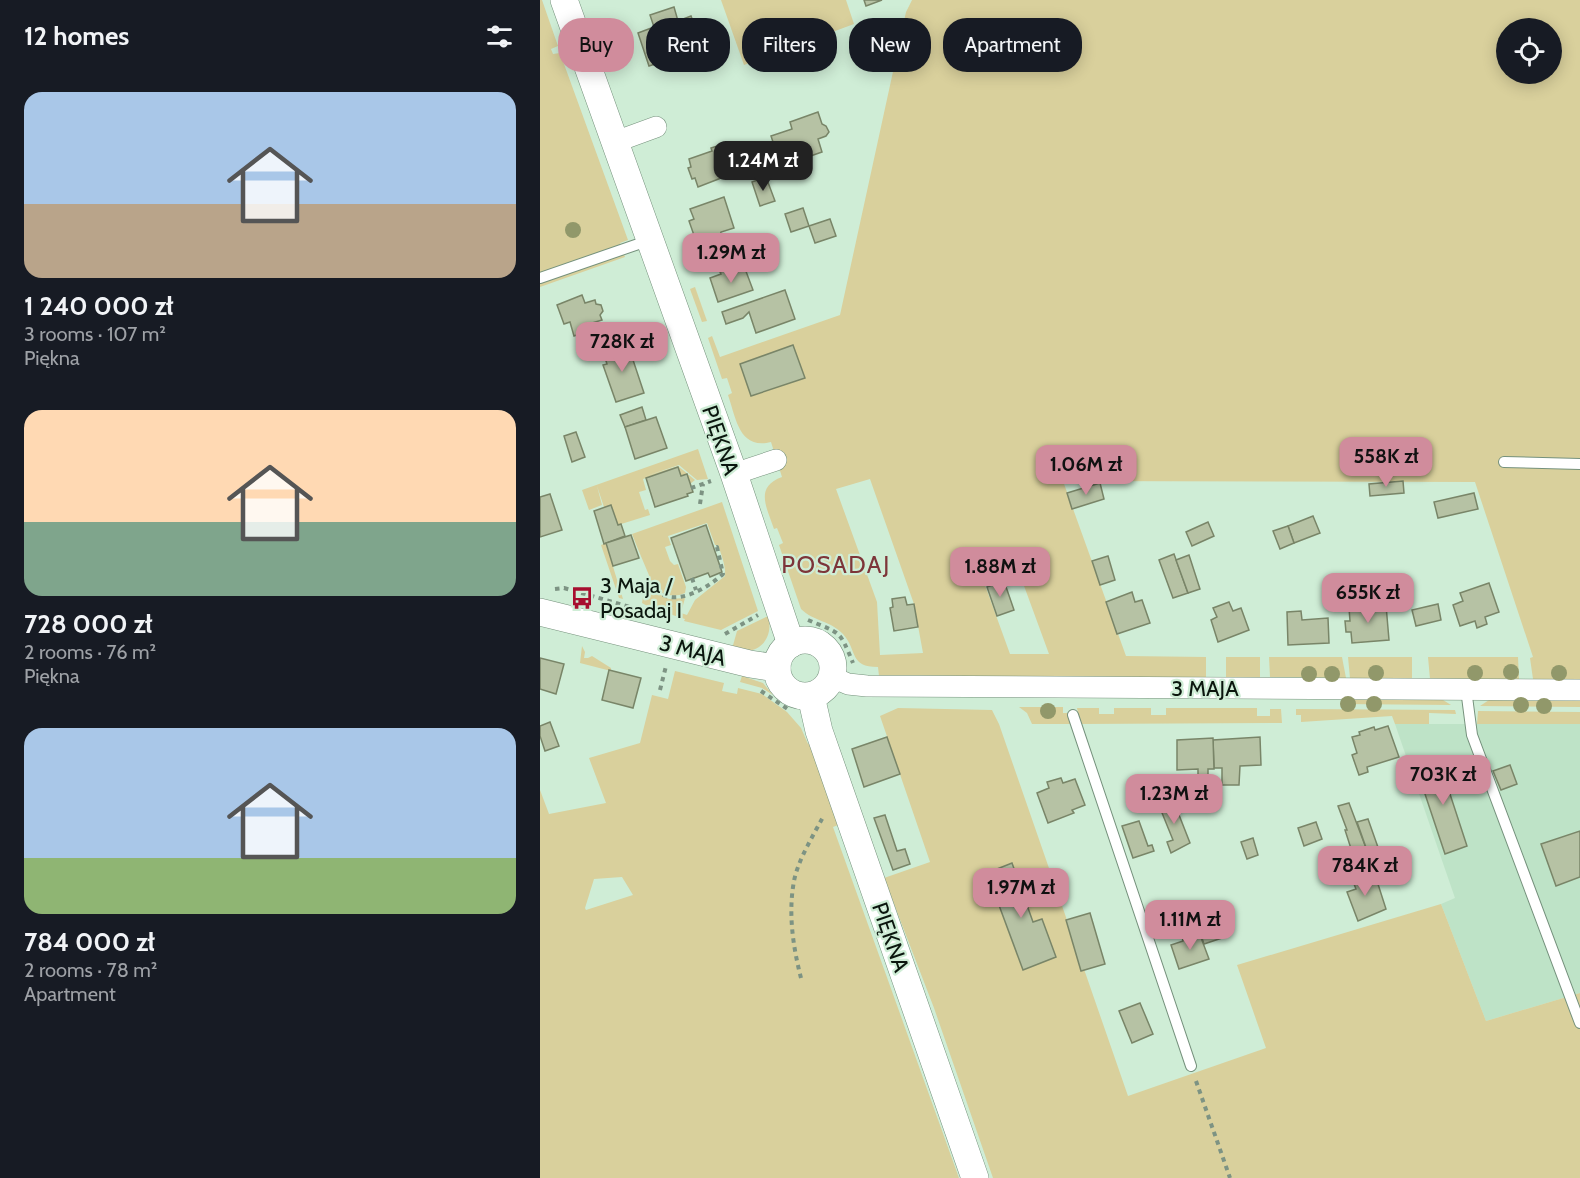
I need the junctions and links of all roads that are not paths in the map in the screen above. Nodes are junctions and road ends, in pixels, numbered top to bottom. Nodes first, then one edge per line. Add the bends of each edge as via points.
1 (564, 0) edge
2 (656, 127) dead end
3 (615, 142) junction
4 (650, 240) junction
5 (540, 278) edge
6 (776, 460) dead end
7 (1504, 462) dead end
8 (1580, 464) edge
9 (721, 478) junction
10 (540, 612) edge
11 (791, 644) junction
12 (777, 668) junction
13 (832, 677) junction
14 (1466, 689) junction
15 (1580, 690) edge
16 (811, 696) junction
17 (1073, 715) dead end
18 (1580, 1023) edge
19 (1191, 1066) road end
20 (975, 1178) edge

1 - 3 street, PIĘKNA
2 - 3 street
3 - 4 street, PIĘKNA
4 - 5 lane
4 - 9 street, PIĘKNA
6 - 9 street
7 - 8 lane
9 - 11 street, PIĘKNA
10 - 12 street, 3 MAJA
11 - 12 street via 779,658
11 - 13 street via 810,640 827,650 834,668
12 - 16 street via 779,678 792,693
13 - 14 street, 3 MAJA via 867,686
13 - 16 street via 827,686
14 - 15 street, 3 MAJA
14 - 18 lane via 1472,735
16 - 20 street, PIĘKNA via 819,731
17 - 19 lane

